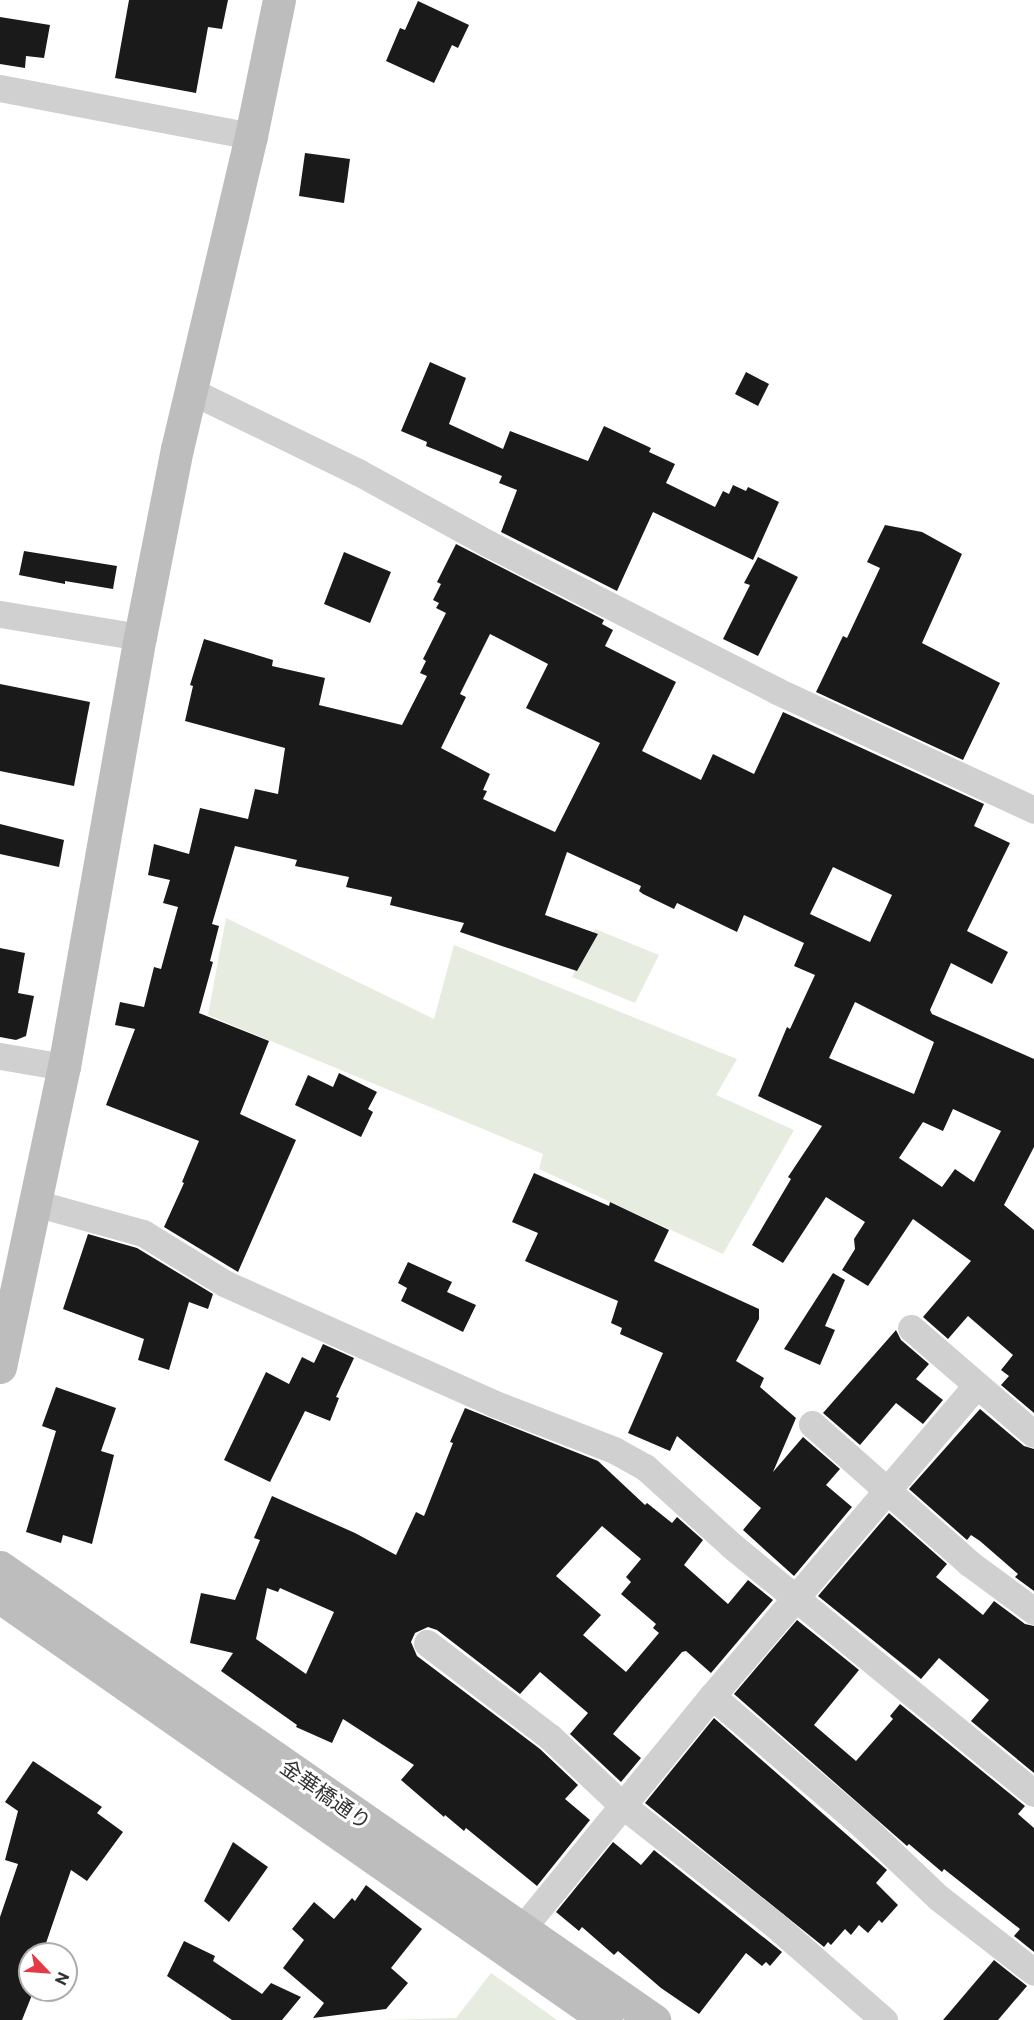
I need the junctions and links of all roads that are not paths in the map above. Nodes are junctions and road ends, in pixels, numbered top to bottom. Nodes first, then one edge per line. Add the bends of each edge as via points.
1 (279, 0) edge
2 (0, 88) edge
3 (251, 136) junction
4 (191, 391) junction
5 (0, 614) edge
6 (140, 637) junction
7 (1034, 810) edge
8 (0, 1056) edge
9 (64, 1066) junction
10 (35, 1203) junction
11 (911, 1328) dead end
12 (0, 1367) edge
13 (976, 1386) junction
14 (812, 1424) dead end
15 (1034, 1434) edge
16 (888, 1489) junction
17 (0, 1567) edge
18 (0, 1597) edge
19 (795, 1597) junction
20 (1034, 1611) edge
21 (427, 1643) dead end
22 (712, 1696) junction
23 (1034, 1793) edge
24 (622, 1805) junction
25 (521, 1930) junction
26 (1034, 1972) edge
27 (606, 2020) edge
28 (654, 2020) edge
29 (884, 2020) edge

1 - 3 street
2 - 3 street
3 - 4 street
4 - 6 street
4 - 7 street via 358,472 489,544 777,691
5 - 6 street
6 - 9 street
8 - 9 street
9 - 10 street
10 - 12 street
10 - 19 street via 143,1233 226,1284 495,1404 614,1450 645,1467
11 - 13 street
13 - 15 street
13 - 16 street
14 - 16 street
16 - 19 street
16 - 20 street via 969,1563
17 - 25 street, 金華橋通り
18 - 27 street, 金華橋通り
19 - 22 street
19 - 23 street
21 - 24 street via 550,1737
22 - 24 street
22 - 26 street via 854,1818 939,1898
24 - 25 street
24 - 29 street via 775,1925
25 - 28 street, 金華橋通り

